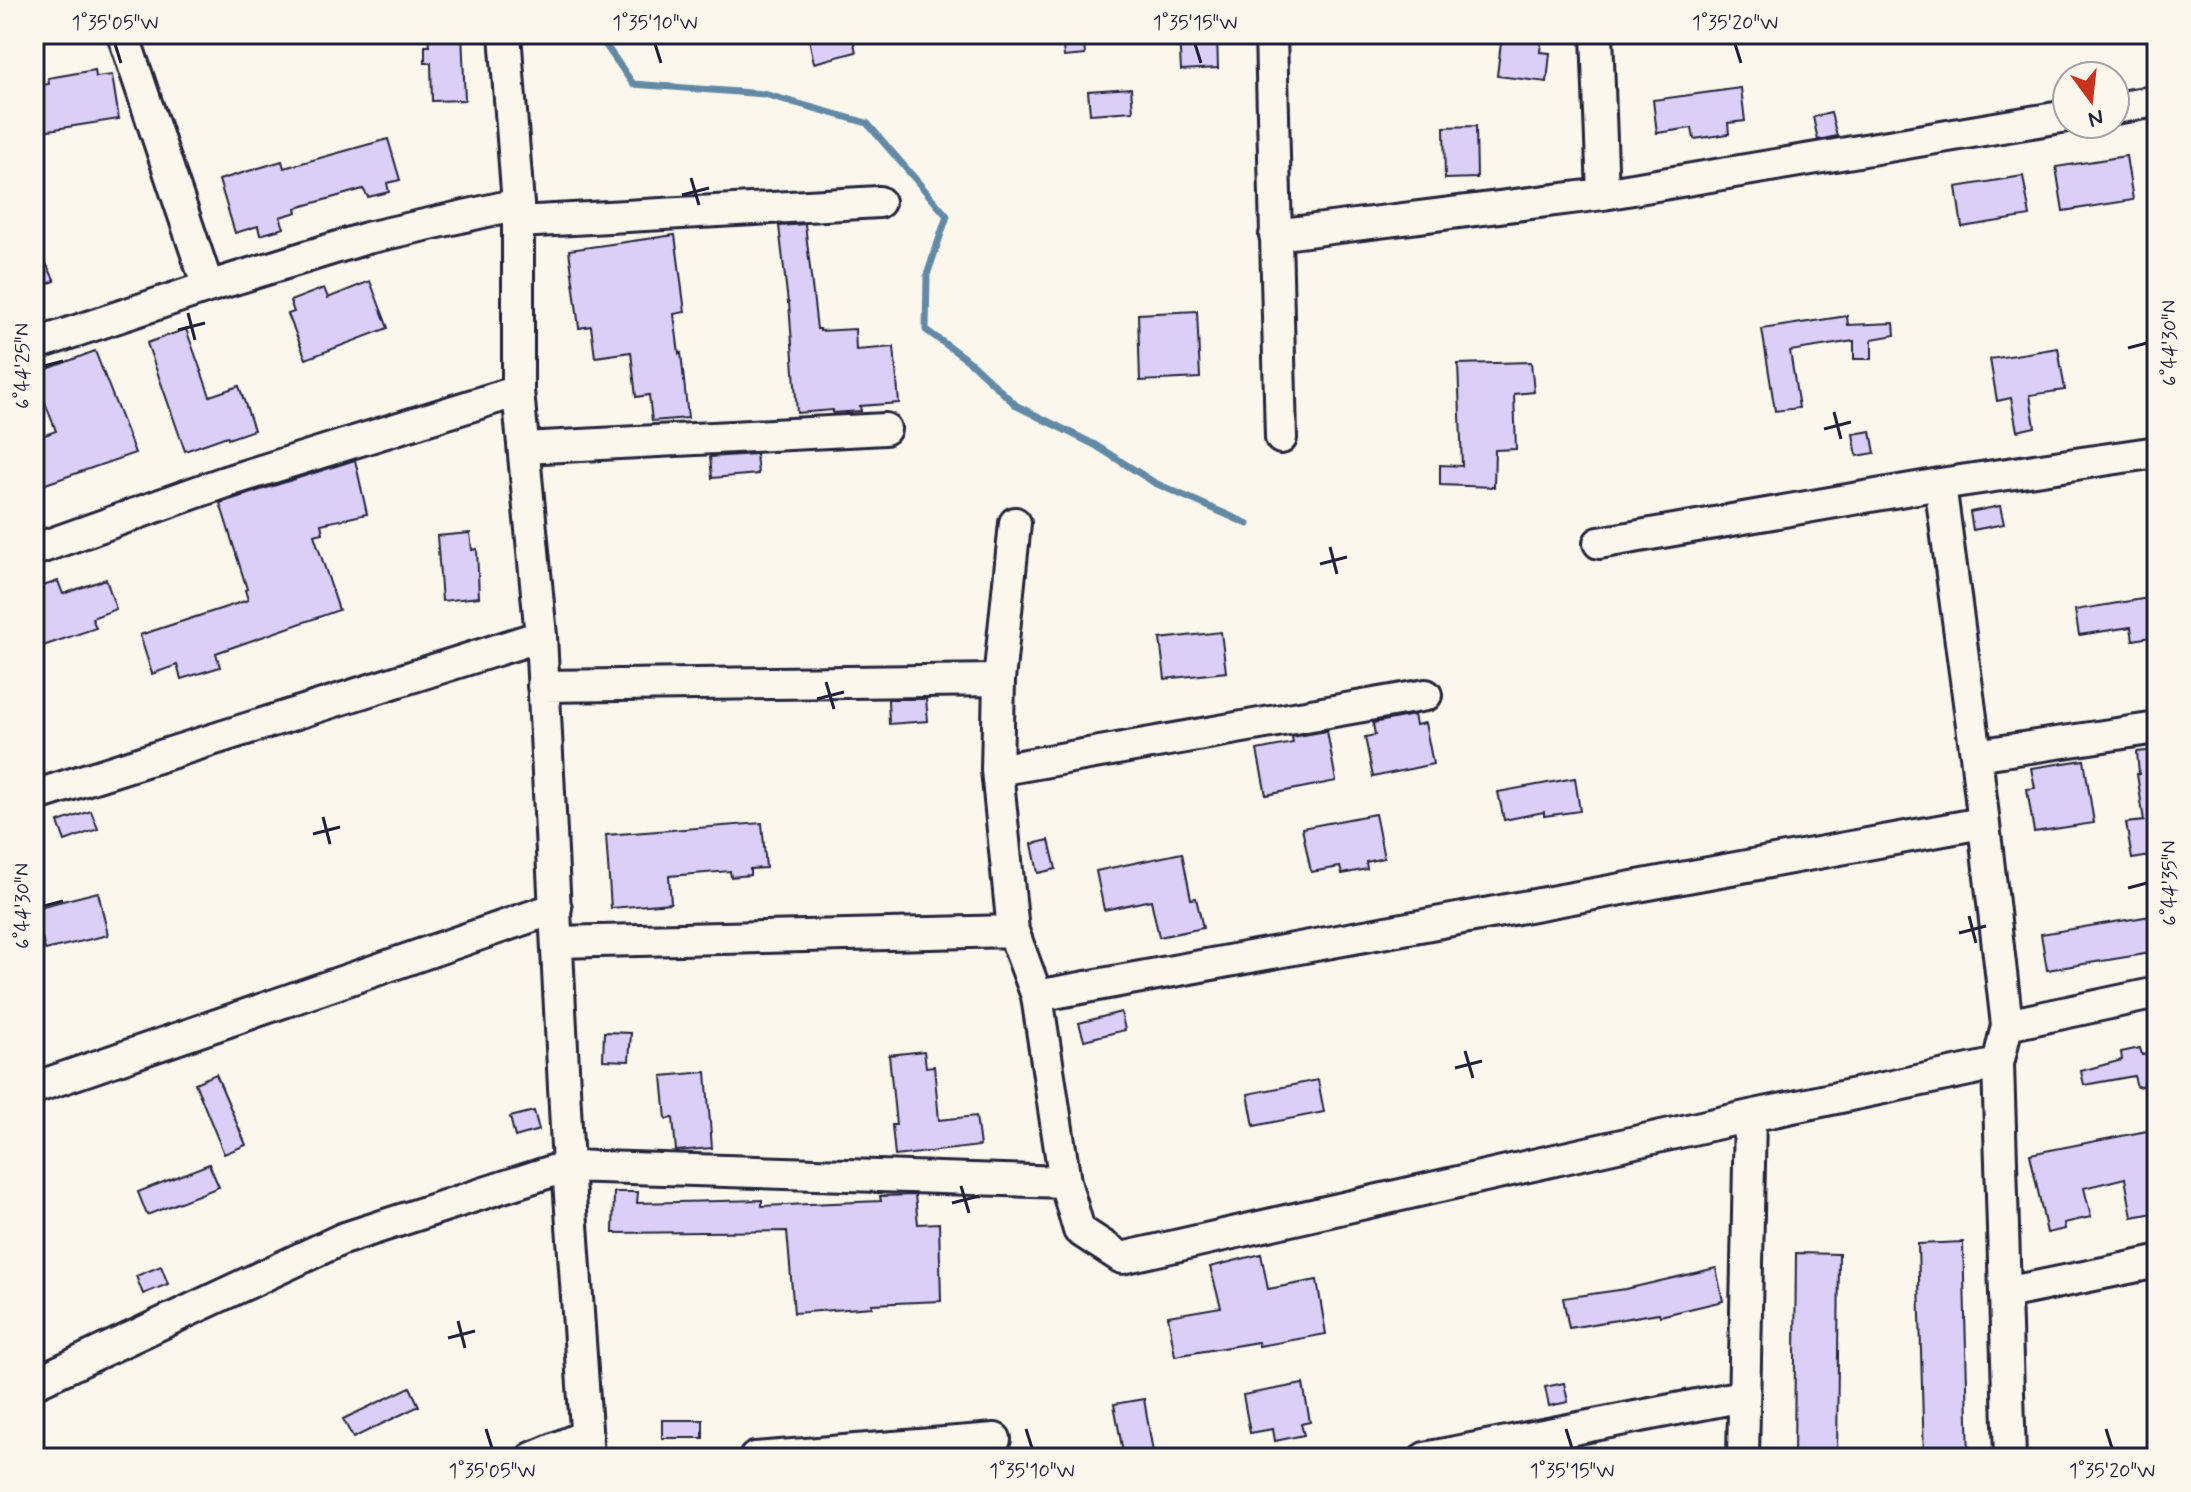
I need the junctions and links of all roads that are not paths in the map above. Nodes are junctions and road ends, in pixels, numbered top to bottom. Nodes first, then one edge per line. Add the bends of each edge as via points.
1 (123, 34) edge
2 (505, 34) edge
3 (1271, 34) edge
4 (1597, 34) edge
5 (2157, 101) edge
6 (2131, 105) edge
7 (2051, 119) edge
8 (1603, 194) junction
9 (879, 202) dead end
10 (518, 213) junction
11 (1275, 235) junction
12 (208, 287) junction
13 (34, 345) edge
14 (518, 391) junction
15 (885, 429) dead end
16 (1281, 438) dead end
17 (524, 448) junction
18 (2157, 452) edge
19 (1940, 484) junction
20 (1015, 523) dead end
21 (1599, 543) dead end
22 (34, 550) edge
23 (541, 636) junction
24 (999, 680) junction
25 (543, 686) junction
26 (1426, 695) dead end
27 (2157, 728) edge
28 (1976, 755) junction
29 (997, 770) junction
30 (34, 796) edge
31 (1982, 823) junction
32 (556, 908) junction
33 (1013, 931) junction
34 (557, 942) junction
35 (2157, 993) edge
36 (1037, 996) junction
37 (2007, 1025) junction
38 (1998, 1064) junction
39 (34, 1088) edge
40 (1750, 1116) junction
41 (568, 1166) junction
42 (1065, 1182) junction
43 (2157, 1262) edge
44 (2006, 1293) junction
45 (34, 1383) edge
46 (1743, 1396) junction
47 (995, 1439) dead end
48 (588, 1447) edge
49 (532, 1458) edge
50 (755, 1458) edge
51 (1425, 1458) edge
52 (1743, 1458) edge
53 (2010, 1458) edge

1 - 12 street
2 - 10 street
3 - 11 street
4 - 8 street
5 - 6 street
7 - 8 street
8 - 11 street
9 - 10 street
10 - 12 street via 367,238
10 - 14 street
11 - 16 street
12 - 13 street
14 - 17 street
14 - 22 street via 225,482
15 - 17 street
17 - 23 street
18 - 19 street
19 - 21 street
19 - 28 street
20 - 24 street
23 - 25 street
23 - 30 street
24 - 25 street
24 - 29 street
25 - 32 street
26 - 29 street
27 - 28 street
28 - 31 street
29 - 33 street
31 - 36 street
31 - 37 street
32 - 34 street
32 - 39 street
33 - 34 street
33 - 36 street
34 - 41 street
35 - 37 street
36 - 42 street
37 - 38 street
38 - 40 street
38 - 44 street
40 - 42 street via 1122,1258 1079,1230
40 - 46 street
41 - 42 street
41 - 45 street via 342,1239
41 - 48 street
43 - 44 street
44 - 53 street
46 - 51 street
46 - 52 street
47 - 50 street
48 - 49 street

